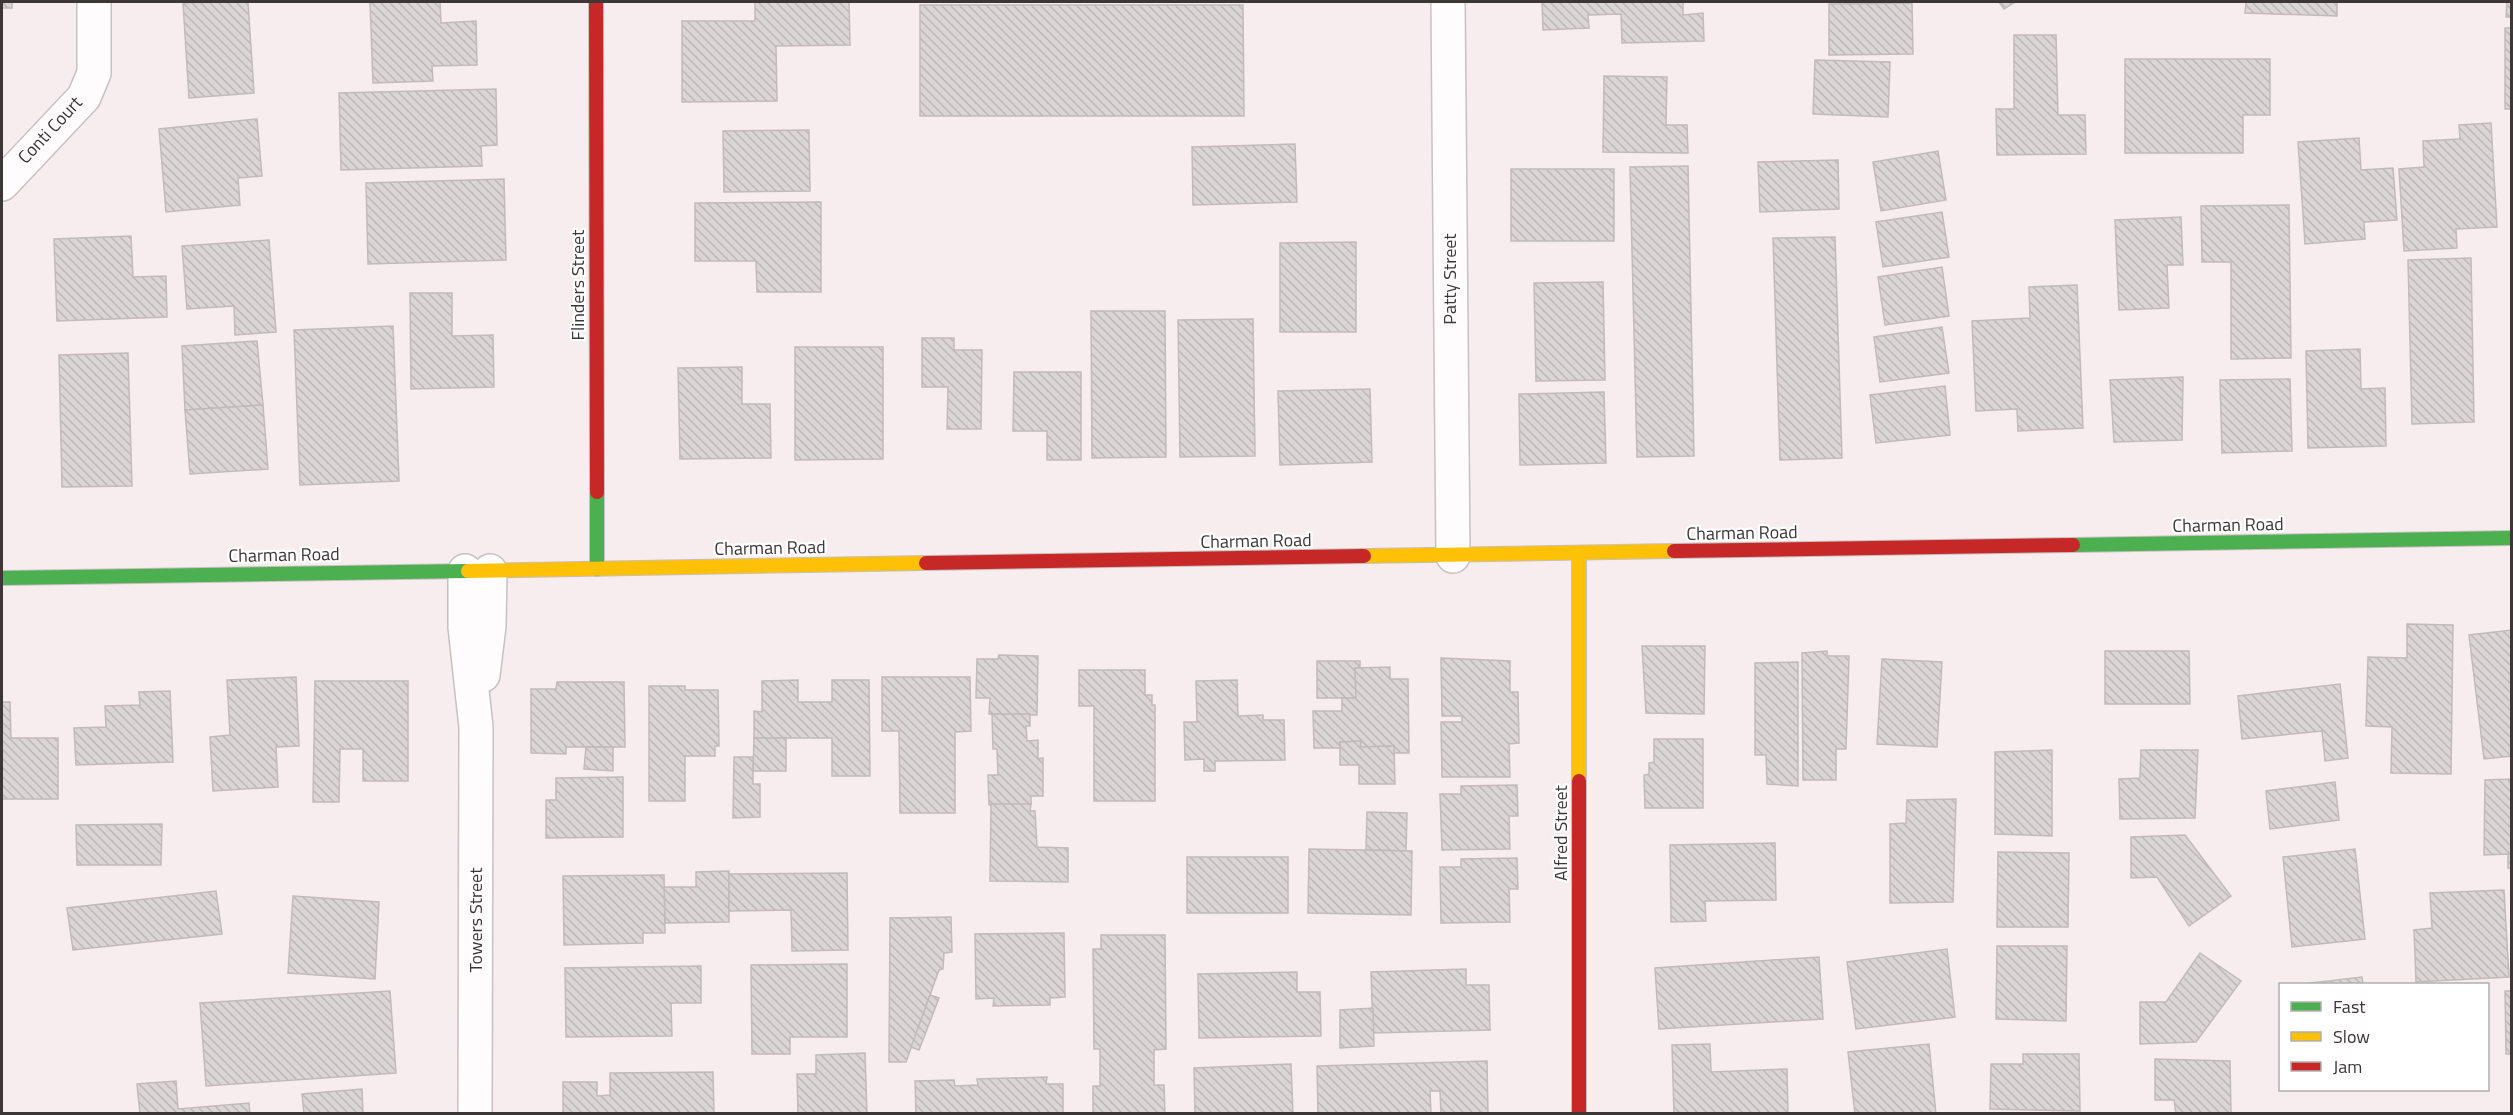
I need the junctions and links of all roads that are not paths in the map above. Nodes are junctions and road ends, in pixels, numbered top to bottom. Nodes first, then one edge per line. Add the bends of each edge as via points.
1 (94, 2) edge
2 (596, 2) edge
3 (1448, 2) edge
4 (2, 184) edge
5 (2511, 538) edge
6 (1579, 553) junction
7 (1453, 556) junction
8 (597, 569) junction
9 (477, 571) junction
10 (2, 578) edge
11 (476, 1113) edge
12 (1579, 1113) edge

1 - 4 street, Conti Court via 94,73 84,97
2 - 8 main road, Flinders Street
3 - 7 street, Patty Street
5 - 6 main road, Charman Road
6 - 7 main road, Charman Road
6 - 12 main road, Alfred Street
7 - 8 main road, Charman Road
8 - 9 main road, Charman Road
9 - 10 main road, Charman Road
9 - 11 street, Towers Street via 465,627 476,727

